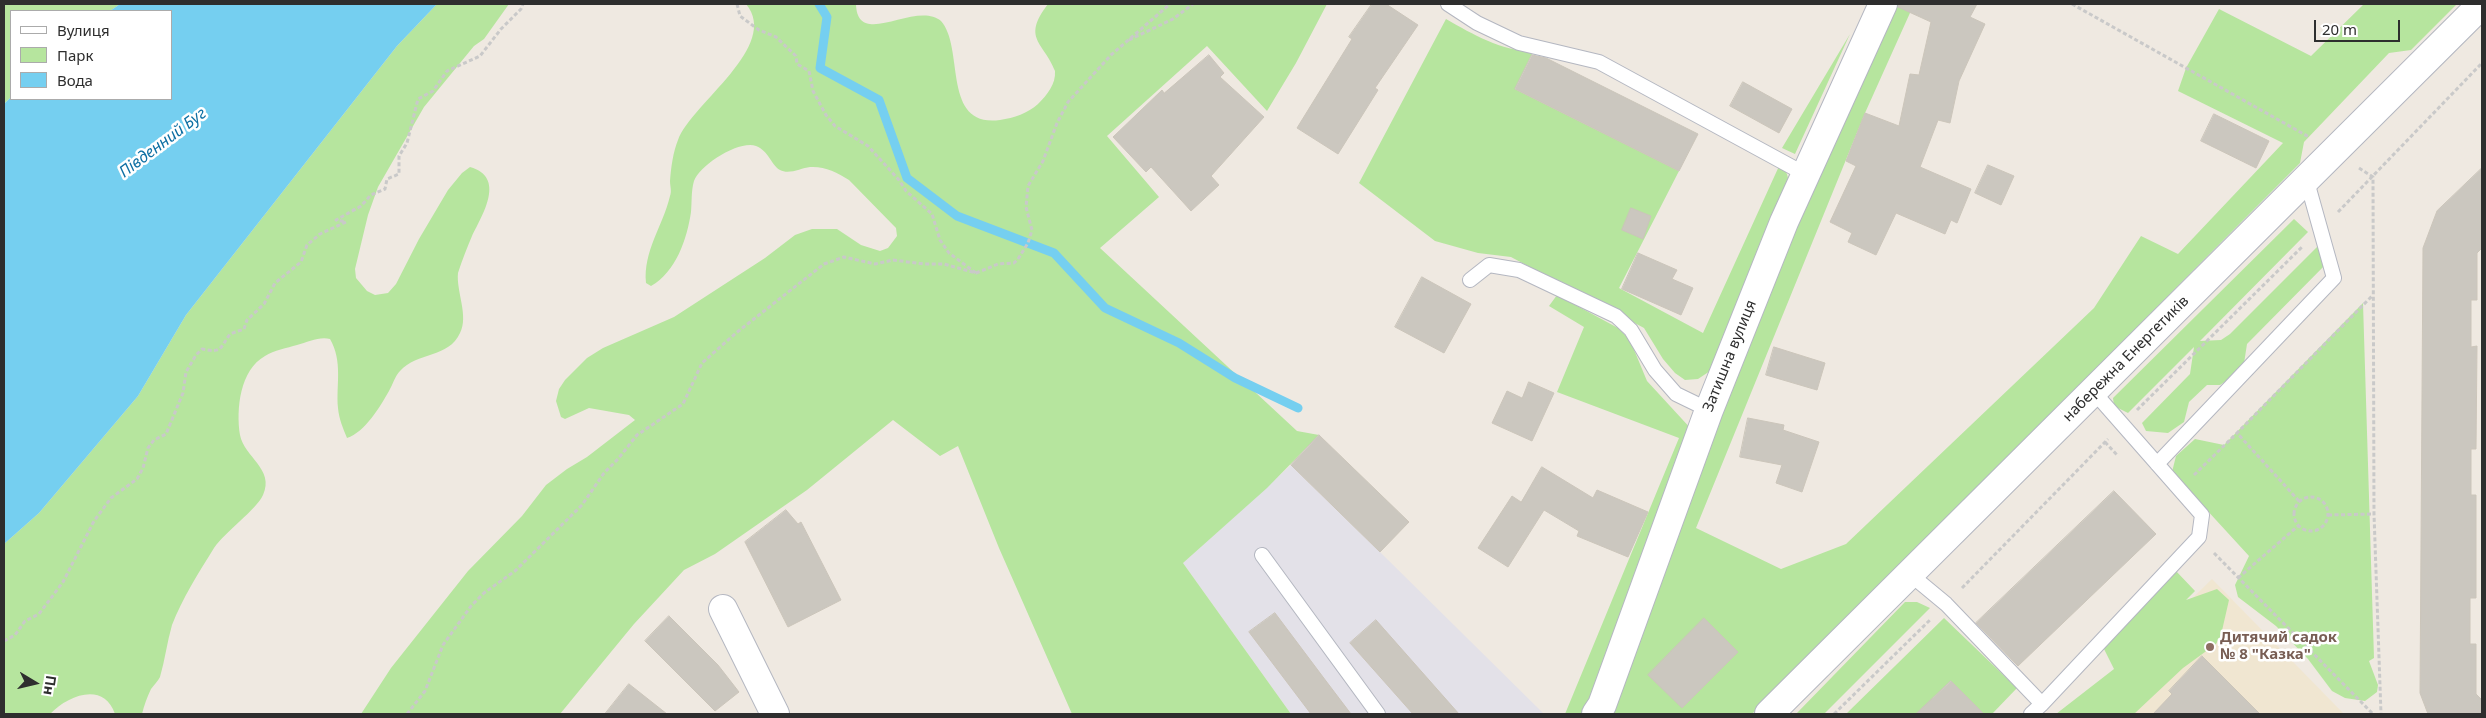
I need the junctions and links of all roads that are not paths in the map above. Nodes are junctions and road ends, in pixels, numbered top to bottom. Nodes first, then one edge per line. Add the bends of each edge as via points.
1 (1448, 4) edge
2 (1883, 4) edge
3 (2482, 4) edge
4 (1805, 174) junction
5 (2306, 178) junction
6 (1470, 280) dead end
7 (2093, 391) junction
8 (1709, 410) junction
9 (2157, 464) junction
10 (1262, 555) dead end
11 (1911, 575) junction
12 (723, 609) dead end
13 (2042, 704) junction
14 (775, 714) edge
15 (1378, 714) edge
16 (1596, 714) edge
17 (1769, 714) edge
18 (2031, 714) edge

1 - 4 lane via 1518,43 1599,62
2 - 4 street, Затишна вулиця
3 - 5 street, набережна Енергетиків
4 - 8 street, Затишна вулиця
5 - 7 street, набережна Енергетиків
5 - 9 lane via 2334,278
6 - 8 lane via 1489,265 1519,270 1616,316 1631,330 1655,370 1676,394
7 - 9 lane
7 - 11 street, набережна Енергетиків
8 - 16 street, Затишна вулиця
9 - 13 lane via 2202,515 2199,537
10 - 15 lane
11 - 13 lane via 1946,604
11 - 17 street, набережна Енергетиків
12 - 14 street
13 - 18 lane

